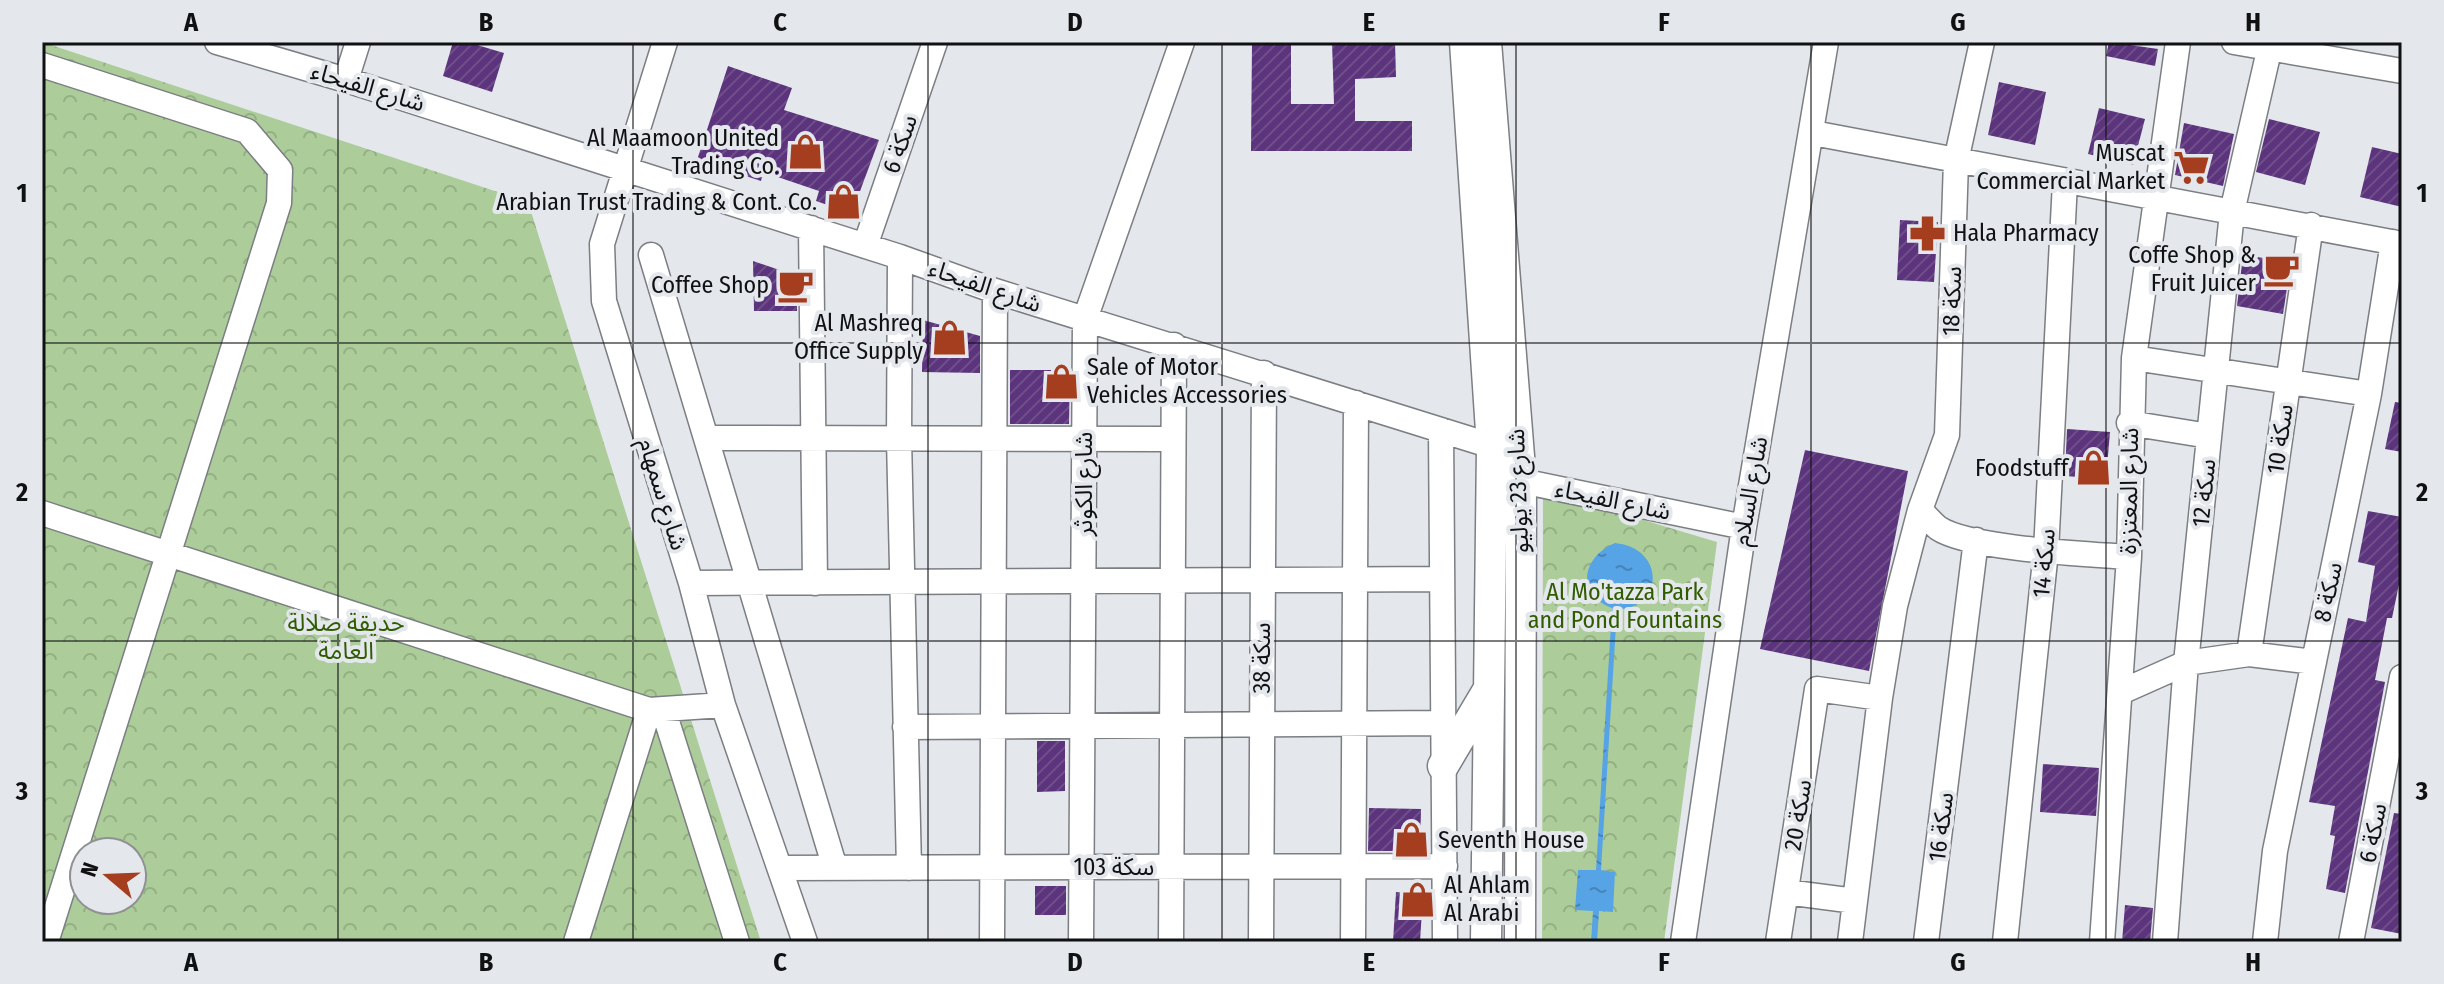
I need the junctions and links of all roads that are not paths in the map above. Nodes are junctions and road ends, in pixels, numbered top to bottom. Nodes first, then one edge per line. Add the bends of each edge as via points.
1 (217, 42) edge
2 (358, 42) edge
3 (665, 42) edge
4 (935, 42) edge
5 (1182, 42) edge
6 (1465, 42) edge
7 (1486, 42) edge
8 (1826, 42) edge
9 (1982, 42) edge
10 (2178, 42) edge
11 (2234, 42) edge
12 (2270, 45) edge
13 (2366, 53) edge
14 (42, 65) edge
15 (2402, 71) edge
16 (346, 80) junction
17 (1813, 133) junction
18 (1956, 161) junction
19 (625, 169) junction
20 (2065, 182) junction
21 (2154, 200) junction
22 (2232, 212) junction
23 (2311, 225) junction
24 (811, 228) junction
25 (2398, 243) edge
26 (865, 246) junction
27 (651, 255) dead end
28 (900, 257) junction
29 (995, 291) junction
30 (1085, 319) junction
31 (1174, 345) junction
32 (2134, 358) junction
33 (2216, 371) junction
34 (1264, 373) junction
35 (2289, 382) junction
36 (2369, 394) junction
37 (1356, 403) junction
38 (2129, 423) junction
39 (1441, 430) junction
40 (2209, 436) junction
41 (707, 438) junction
42 (814, 439) junction
43 (899, 439) junction
44 (1085, 439) junction
45 (1171, 439) junction
46 (994, 441) junction
47 (1492, 446) junction
48 (1521, 481) junction
49 (1920, 510) junction
50 (42, 513) edge
51 (1744, 527) junction
52 (1976, 540) junction
53 (2046, 551) junction
54 (166, 554) junction
55 (2129, 557) junction
56 (1439, 579) junction
57 (1263, 580) junction
58 (1355, 580) junction
59 (1083, 581) junction
60 (1172, 581) junction
61 (903, 582) junction
62 (994, 582) junction
63 (691, 583) junction
64 (749, 583) junction
65 (815, 583) junction
66 (2249, 654) junction
67 (2314, 662) junction
68 (2186, 663) junction
69 (2402, 677) edge
70 (1488, 690) junction
71 (2121, 692) junction
72 (1880, 698) junction
73 (723, 705) junction
74 (656, 709) junction
75 (1443, 723) junction
76 (1354, 724) junction
77 (1083, 725) junction
78 (1172, 725) junction
79 (1262, 725) junction
80 (905, 727) junction
81 (993, 728) junction
82 (1443, 766) junction
83 (1445, 866) junction
84 (992, 867) junction
85 (1082, 867) junction
86 (1172, 867) junction
87 (1262, 867) junction
88 (1354, 867) junction
89 (782, 868) junction
90 (835, 868) junction
91 (909, 868) junction
92 (1786, 892) junction
93 (1855, 901) junction
94 (46, 942) edge
95 (576, 942) edge
96 (737, 942) edge
97 (805, 942) edge
98 (992, 942) edge
99 (1081, 942) edge
100 (1171, 942) edge
101 (1261, 942) edge
102 (1353, 942) edge
103 (1445, 942) edge
104 (1486, 942) edge
105 (1520, 942) edge
106 (1683, 942) edge
107 (1778, 942) edge
108 (1850, 942) edge
109 (1926, 942) edge
110 (2005, 942) edge
111 (2102, 942) edge
112 (2165, 942) edge
113 (2265, 942) edge
114 (2351, 942) edge

1 - 16 street, شارع الفيحاء
2 - 16 street
3 - 19 street, شارع سمهام
4 - 26 street, سكة 6
5 - 30 street, شارع الكوثر
6 - 47 main road, شارع 23 يوليو
7 - 48 main road, شارع 23 يوليو
8 - 17 street, شارع السلام
9 - 18 street, سكة 18
10 - 21 street, شارع المعتززة
11 - 12 street
12 - 13 street
12 - 22 street, سكة 12
13 - 15 street
14 - 54 street via 247,131 280,170 279,203
16 - 19 street, شارع الفيحاء
17 - 18 street
17 - 51 street, شارع السلام
18 - 20 street
18 - 49 street, سكة 18 via 1947,435
19 - 24 street, شارع الفيحاء
19 - 63 street, شارع سمهام via 602,244 604,301
20 - 21 street
20 - 53 street, سكة 14
21 - 22 street
21 - 32 street, شارع المعتززة
22 - 23 street
22 - 33 street, سكة 12
23 - 25 street
23 - 35 street, سكة 10
24 - 26 street, شارع الفيحاء
24 - 42 street
25 - 36 street, سكة 8
26 - 28 street, شارع الفيحاء
27 - 41 street
28 - 29 street, شارع الفيحاء
28 - 43 street
29 - 30 street, شارع الفيحاء
29 - 46 street
30 - 31 street, شارع الفيحاء
30 - 44 street, شارع الكوثر
31 - 34 street, شارع الفيحاء
31 - 45 street
32 - 33 street
32 - 38 street, شارع المعتززة
33 - 35 street
33 - 40 street, سكة 12
34 - 37 street, شارع الفيحاء
34 - 57 street, سكة 38
35 - 36 street
35 - 66 street, سكة 10
36 - 67 street, سكة 8
37 - 39 street, شارع الفيحاء
37 - 58 street
38 - 40 street
38 - 55 street, شارع المعتززة
39 - 47 street, شارع الفيحاء
39 - 56 street
40 - 68 street, سكة 12
41 - 42 street
41 - 64 street
42 - 43 street
42 - 65 street
43 - 46 street
43 - 61 street
44 - 45 street
44 - 46 street
44 - 59 street, شارع الكوثر
45 - 60 street
46 - 62 street
47 - 48 street, شارع الفيحاء
47 - 70 main road, شارع 23 يوليو
48 - 51 street, شارع الفيحاء
48 - 105 main road, شارع 23 يوليو
49 - 52 street via 1938,528
49 - 72 street via 1895,606
50 - 54 street
51 - 106 street, شارع السلام
52 - 53 street
52 - 109 street, سكة 16
53 - 55 street
53 - 110 street, سكة 14
54 - 74 street
54 - 94 street
55 - 71 street, شارع المعتززة
56 - 58 street
56 - 75 street
57 - 58 street
57 - 60 street
57 - 79 street, سكة 38
58 - 76 street
59 - 60 street
59 - 62 street
59 - 77 street, شارع الكوثر
60 - 78 street
61 - 62 street
61 - 65 street
61 - 80 street
62 - 81 street
63 - 64 street
63 - 73 street, شارع سمهام
64 - 65 street
64 - 90 street
66 - 67 street
66 - 68 street
67 - 113 street, سكة 8 via 2275,851
68 - 71 street
68 - 112 street, سكة 12
69 - 114 street, سكة 6
70 - 82 main road
70 - 104 main road, شارع 23 يوليو
71 - 111 street, شارع المعتززة
72 - 92 street, سكة 20 via 1817,689
72 - 93 street
73 - 74 street
73 - 89 street, شارع سمهام
74 - 95 street
74 - 96 street
75 - 76 street
75 - 82 street
76 - 79 street
76 - 88 street
77 - 78 street
77 - 81 street
77 - 85 street, شارع الكوثر
78 - 79 street
78 - 86 street
79 - 87 street, سكة 38
80 - 81 street
80 - 91 street
81 - 84 street
82 - 83 street
83 - 88 street, سكة 103
83 - 103 street
84 - 85 street, سكة 103
84 - 91 street, سكة 103
84 - 98 street
85 - 86 street, سكة 103
85 - 99 street, شارع الكوثر
86 - 87 street, سكة 103
86 - 100 street
87 - 88 street, سكة 103
87 - 101 street, سكة 38
88 - 102 street
89 - 90 street, سكة 103
89 - 97 street, شارع سمهام
90 - 91 street, سكة 103
92 - 93 street
92 - 107 street, سكة 20
93 - 108 street

